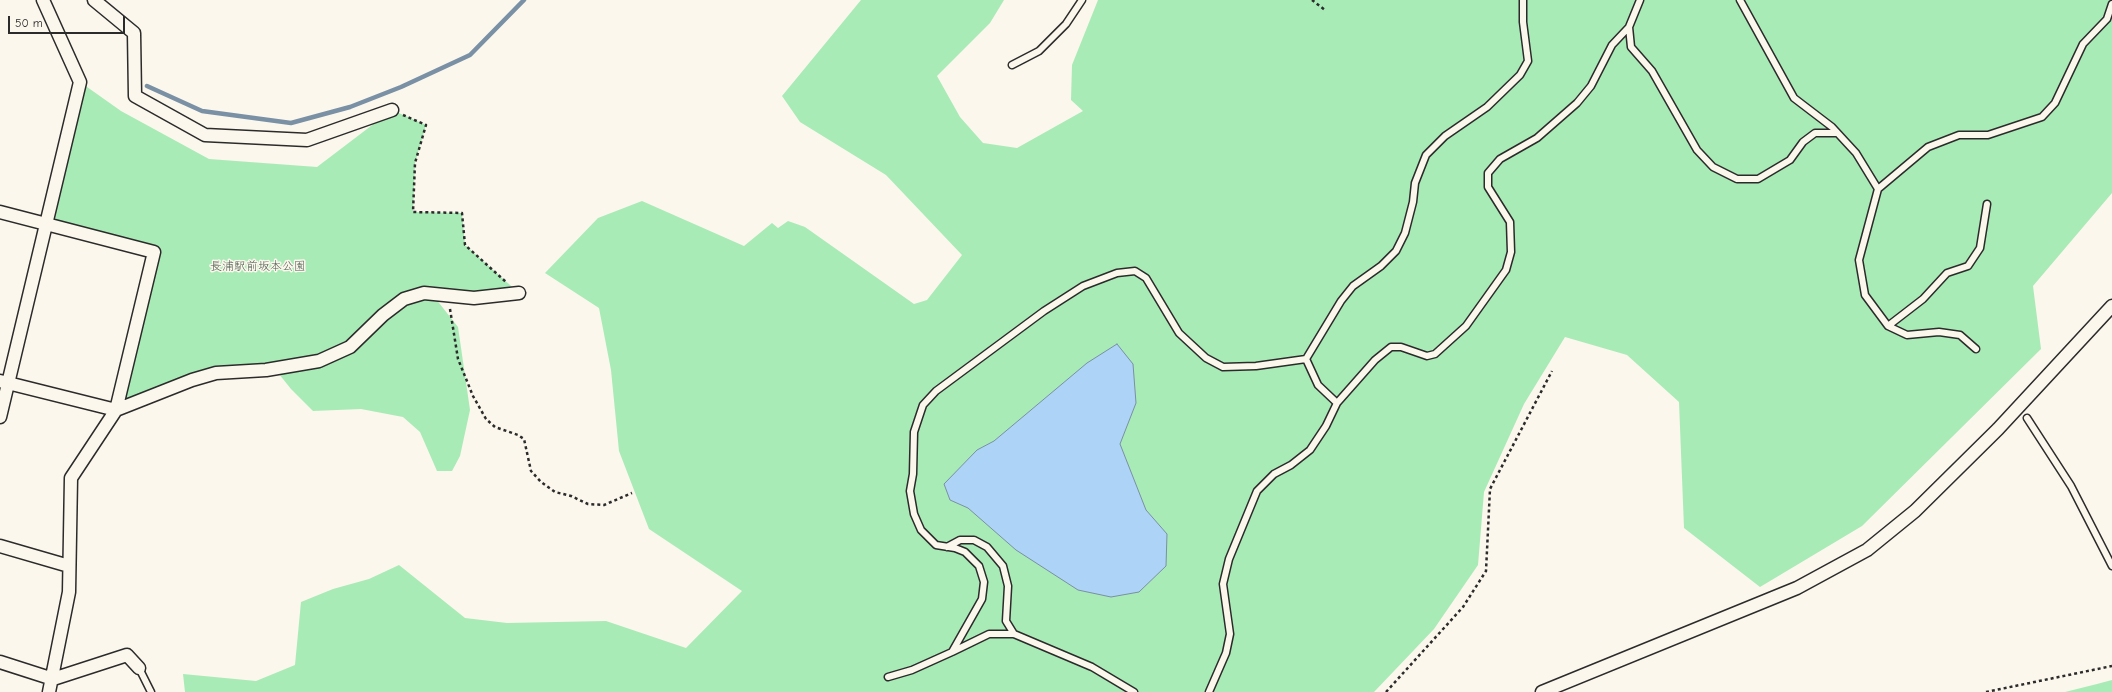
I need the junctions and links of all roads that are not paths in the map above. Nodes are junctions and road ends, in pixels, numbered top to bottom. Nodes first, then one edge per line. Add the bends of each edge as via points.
1 (43, 0) edge
2 (94, 0) edge
3 (1082, 0) edge
4 (1523, 0) edge
5 (1640, 0) edge
6 (1740, 0) edge
7 (2112, 4) edge
8 (1629, 27) junction
9 (1012, 65) dead end
10 (392, 110) road end
11 (1837, 133) junction
12 (1878, 189) junction
13 (1987, 204) dead end
14 (0, 212) edge
15 (46, 225) junction
16 (519, 293) road end
17 (2112, 306) edge
18 (1888, 326) junction
19 (1976, 349) dead end
20 (1306, 359) junction
21 (4, 382) edge
22 (1337, 403) junction
23 (116, 410) junction
24 (0, 417) edge
25 (2027, 418) dead end
26 (0, 546) edge
27 (947, 547) junction
28 (69, 566) junction
29 (2112, 566) edge
30 (1014, 634) junction
31 (952, 652) junction
32 (0, 662) edge
33 (139, 668) joint
34 (888, 676) dead end
35 (53, 679) junction
36 (49, 692) edge
37 (151, 692) edge
38 (1134, 692) edge
39 (1209, 692) edge
40 (1542, 692) edge

1 - 15 street via 80,82
2 - 10 street via 134,33 135,96 205,135 307,140
3 - 9 lane via 1066,24 1039,51
4 - 20 lane via 1528,61 1520,75 1487,107 1445,136 1426,155 1415,183 1405,234 1396,251 1381,266 1353,286
5 - 8 lane
6 - 11 lane via 1794,98
7 - 12 lane via 2107,19 2083,44 2055,103 2042,116 1988,135 1959,135 1928,147
8 - 11 lane via 1631,47 1652,71 1697,150 1713,167 1736,179 1758,178 1790,160 1803,142 1815,133
8 - 22 lane via 1612,45 1591,86 1577,103 1537,138 1500,159 1488,173 1488,187 1510,222 1511,252 1506,270 1466,326 1435,354 1427,356 1401,347 1391,347
11 - 12 lane via 1856,153
12 - 18 lane via 1859,260 1865,295
13 - 18 lane via 1980,248 1968,266 1947,273 1923,299
14 - 15 street
15 - 21 street
15 - 23 street via 154,252
16 - 23 street via 474,298 424,293 404,299 350,347 319,361 266,370 216,373
17 - 40 street via 1992,434 1915,511 1867,550 1797,588
18 - 19 lane via 1907,335 1939,332 1960,335
20 - 22 lane via 1318,385
20 - 27 lane via 1256,366 1223,367 1206,358 1179,333 1146,278 1135,271 1117,274 1083,286 1044,311 936,391 923,404 914,432 910,491 914,514 921,530 936,545
21 - 23 street
21 - 24 street
22 - 39 lane via 1310,450 1274,474 1257,492 1229,559 1223,584 1230,634 1226,653
23 - 28 street via 71,478
25 - 29 lane via 2071,486
26 - 28 street
27 - 30 lane via 960,540 974,540 987,547 1003,566 1008,586 1006,621
27 - 31 lane via 965,552 979,566 984,582 982,599
28 - 35 street via 69,592
30 - 31 lane via 989,634
30 - 38 lane via 1092,667
31 - 34 lane via 912,670
32 - 35 street
33 - 35 street via 127,655
33 - 37 lane
35 - 36 street

